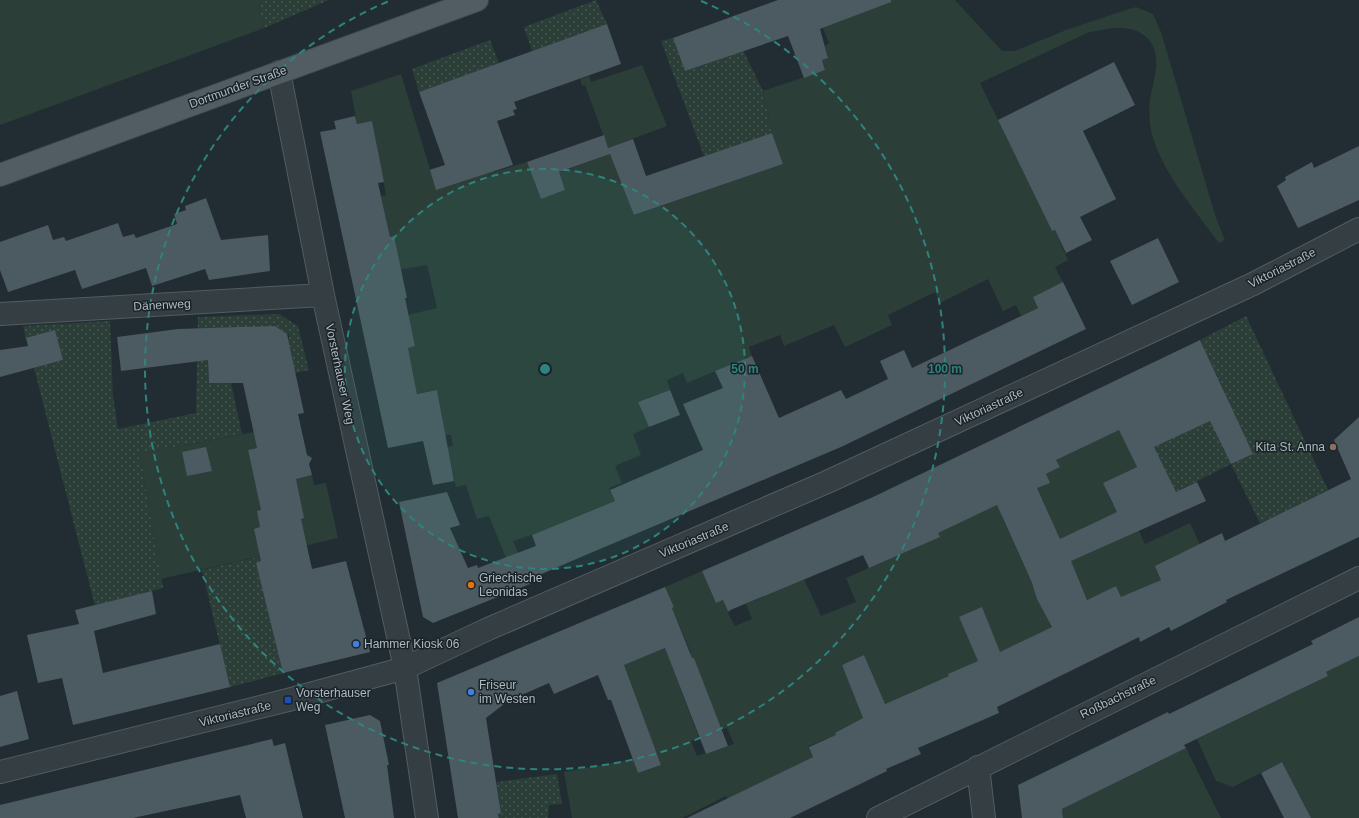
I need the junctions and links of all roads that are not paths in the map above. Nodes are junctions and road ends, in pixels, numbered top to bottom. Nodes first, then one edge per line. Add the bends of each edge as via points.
1 (477, 0) edge
2 (279, 72) junction
3 (0, 175) edge
4 (1359, 229) edge
5 (323, 295) junction
6 (0, 314) edge
7 (1359, 578) edge
8 (405, 668) junction
9 (978, 767) junction
10 (0, 772) edge
11 (427, 818) edge
12 (878, 818) edge
13 (984, 818) edge

1 - 2 main road, Dortmunder Straße
2 - 3 main road, Dortmunder Straße
2 - 5 street, Vorsterhauser Weg
4 - 8 street, Viktoriastraße via 1253,284 827,482 488,629
5 - 6 street, Dänenweg
5 - 8 street, Vorsterhauser Weg
7 - 9 street, Roßbachstraße
8 - 10 street, Viktoriastraße
8 - 11 street, Vorsterhauser Weg
9 - 12 street, Roßbachstraße
9 - 13 street

